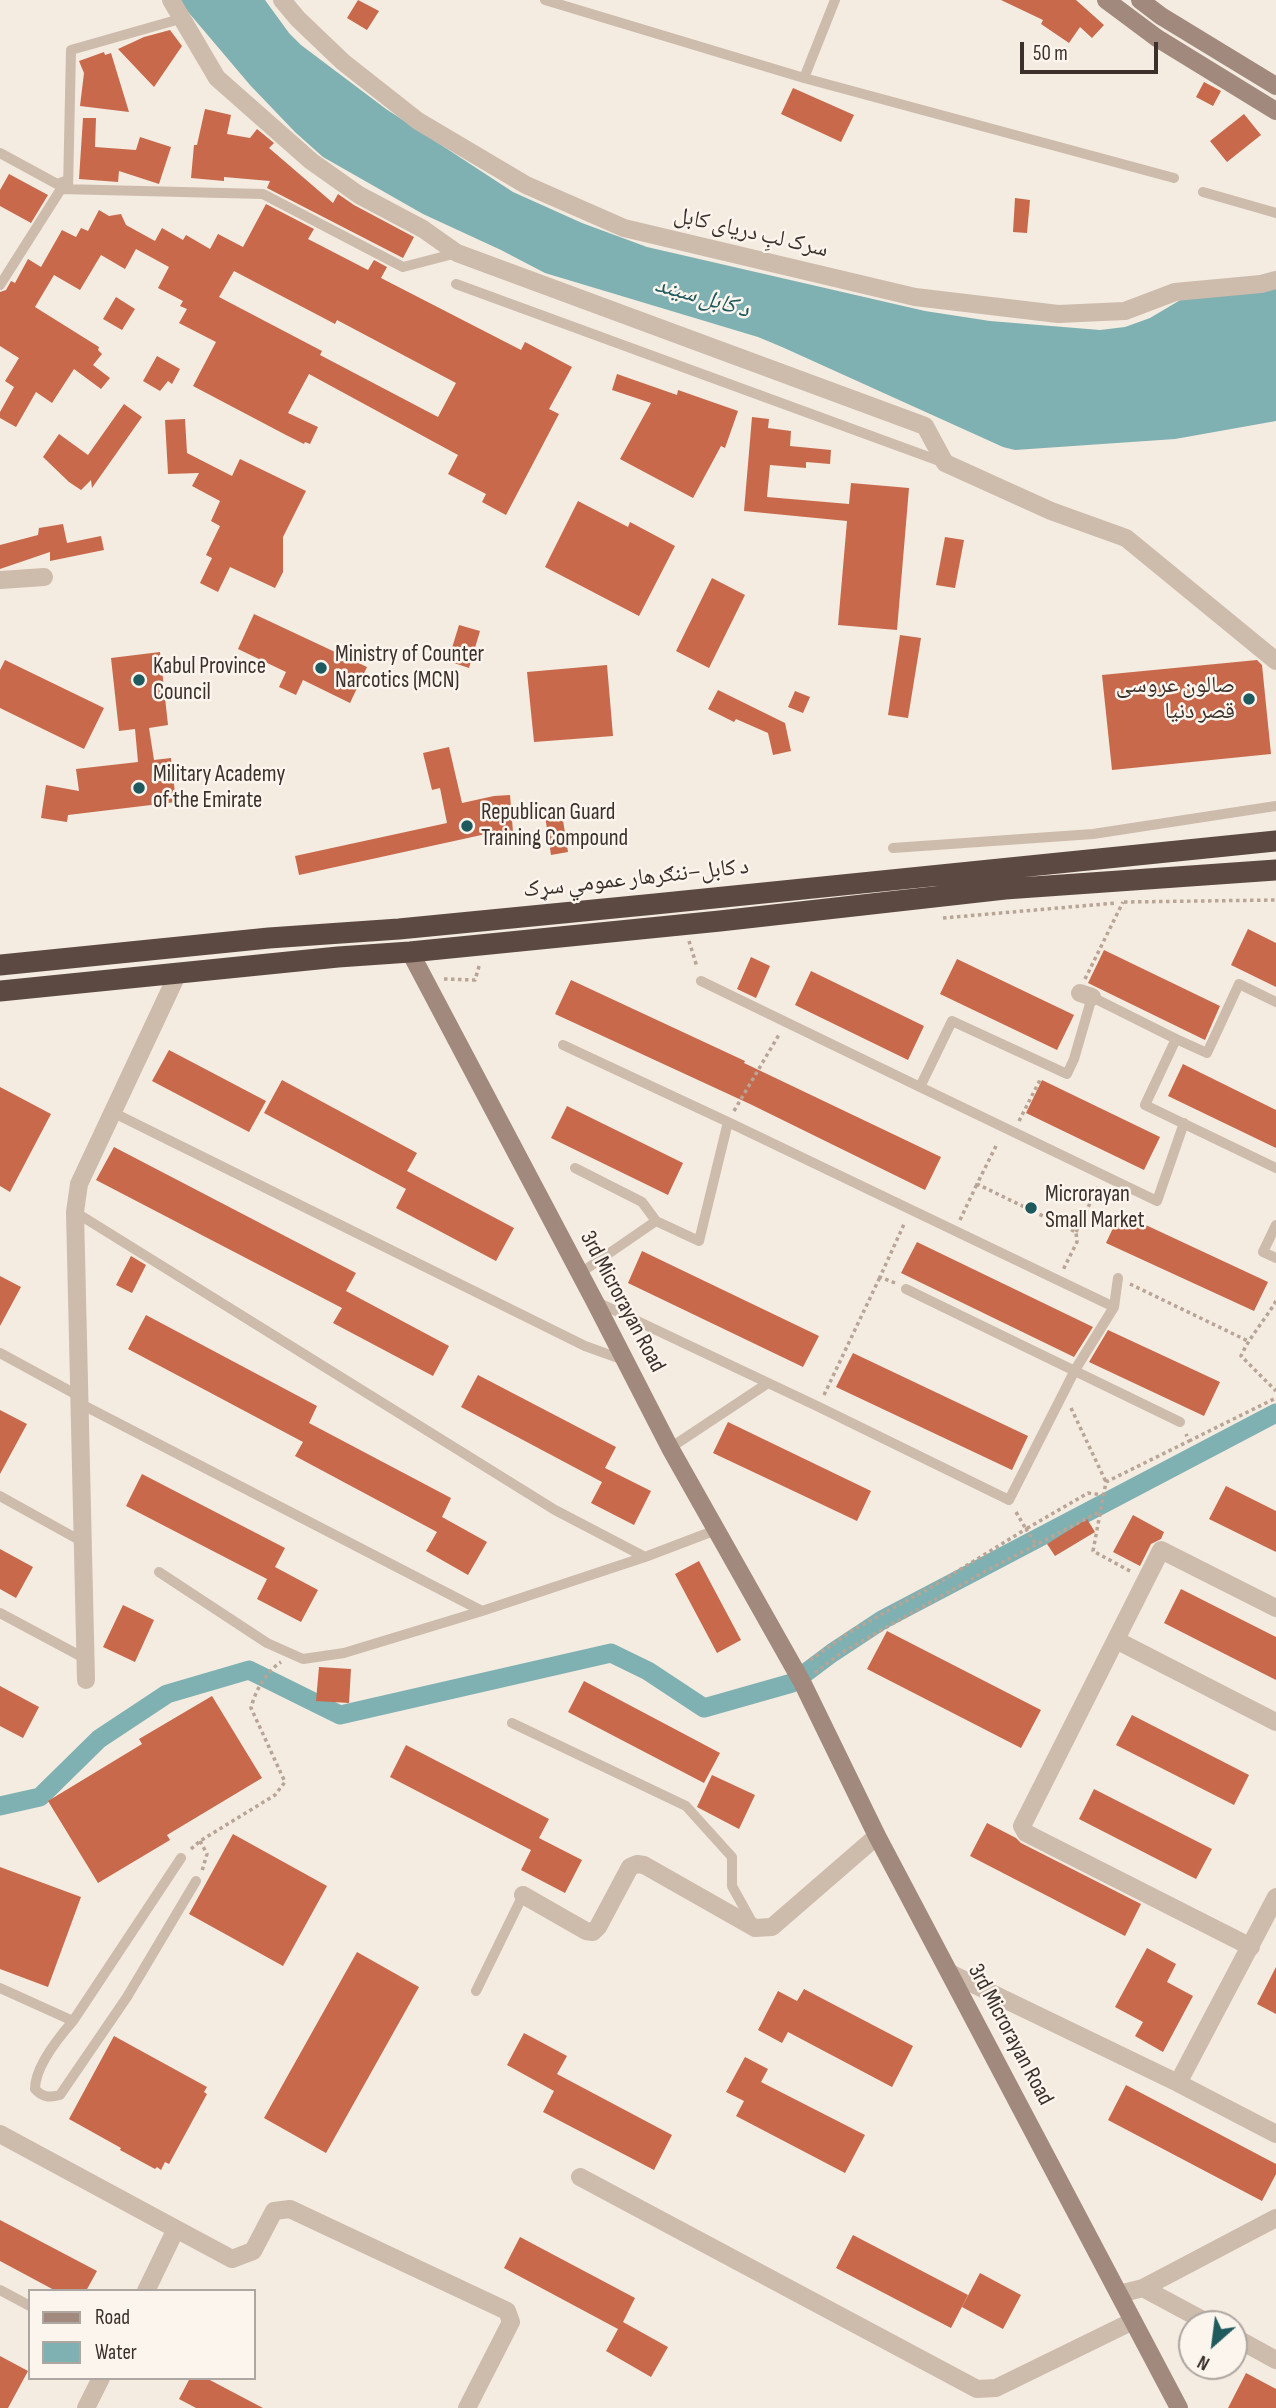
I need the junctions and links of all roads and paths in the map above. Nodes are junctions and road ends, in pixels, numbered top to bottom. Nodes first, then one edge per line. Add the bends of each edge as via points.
1 (171, 0) edge
2 (282, 0) edge
3 (545, 0) edge
4 (835, 0) edge
5 (1106, 0) edge
6 (1140, 0) edge
7 (180, 19) junction
8 (804, 78) junction
9 (1276, 86) edge
10 (1276, 111) edge
11 (0, 153) edge
12 (1174, 178) dead end
13 (68, 185) junction
14 (1203, 192) dead end
15 (1276, 213) edge
16 (457, 253) junction
17 (1276, 280) edge
18 (456, 284) dead end
19 (0, 285) edge
20 (945, 463) junction
21 (44, 577) dead end
22 (0, 580) edge
23 (1276, 661) edge
24 (1276, 806) edge
25 (1274, 841) edge
26 (893, 848) dead end
27 (1276, 870) edge
28 (1123, 902) dead end
29 (688, 939) dead end
30 (410, 952) junction
31 (0, 965) edge
32 (178, 973) junction
33 (701, 981) joint
34 (0, 992) edge
35 (1086, 995) junction
36 (1276, 1002) edge
37 (787, 1021) junction
38 (1176, 1039) junction
39 (563, 1045) dead end
40 (1047, 1065) junction
41 (920, 1087) junction
42 (112, 1112) junction
43 (727, 1122) junction
44 (1184, 1123) junction
45 (1014, 1132) junction
46 (996, 1146) dead end
47 (575, 1168) dead end
48 (1276, 1168) edge
49 (1103, 1175) junction
50 (977, 1184) junction
51 (910, 1210) junction
52 (75, 1212) junction
53 (656, 1221) junction
54 (1276, 1224) edge
55 (955, 1231) junction
56 (1076, 1232) junction
57 (1276, 1258) edge
58 (579, 1274) junction
59 (880, 1276) junction
60 (1118, 1278) joint
61 (1058, 1280) junction
62 (906, 1289) joint
63 (595, 1301) junction
64 (1276, 1301) edge
65 (1114, 1307) junction
66 (1248, 1341) junction
67 (0, 1353) edge
68 (625, 1360) junction
69 (1074, 1370) junction
70 (768, 1383) junction
71 (1276, 1391) edge
72 (1063, 1392) junction
73 (1276, 1398) edge
74 (78, 1399) junction
75 (819, 1407) junction
76 (1180, 1422) joint
77 (1189, 1441) junction
78 (670, 1448) junction
79 (1106, 1482) junction
80 (1103, 1495) junction
81 (0, 1496) edge
82 (1009, 1500) junction
83 (1099, 1512) junction
84 (1026, 1529) junction
85 (716, 1530) junction
86 (81, 1541) junction
87 (1036, 1544) junction
88 (645, 1557) junction
89 (159, 1572) dead end
90 (1146, 1579) junction
91 (1276, 1608) edge
92 (482, 1611) junction
93 (0, 1613) edge
94 (1116, 1640) junction
95 (87, 1660) junction
96 (266, 1677) dead end
97 (799, 1677) junction
98 (86, 1680) dead end
99 (1276, 1722) edge
100 (512, 1723) dead end
101 (877, 1836) junction
102 (200, 1841) junction
103 (181, 1858) joint
104 (196, 1881) joint
105 (523, 1895) joint
106 (1276, 1897) edge
107 (755, 1928) junction
108 (1251, 1947) junction
109 (950, 1973) junction
110 (0, 1988) edge
111 (476, 1991) dead end
112 (73, 2021) junction
113 (1178, 2083) junction
114 (0, 2134) edge
115 (1276, 2134) edge
116 (580, 2177) dead end
117 (1276, 2218) edge
118 (176, 2229) junction
119 (1143, 2288) junction
120 (147, 2289) edge
121 (0, 2290) edge
122 (1119, 2294) junction
123 (28, 2305) edge
124 (1184, 2310) edge
125 (1133, 2321) junction
126 (1248, 2345) edge
127 (1276, 2360) edge
128 (100, 2380) edge
129 (86, 2408) edge
130 (467, 2408) edge
131 (1179, 2408) edge

1 - 7 street
2 - 17 street, سرک لبِ دریای کابل via 343,62 418,121 526,185 624,228 915,297 1058,314 1125,311 1175,292
3 - 8 lane
4 - 8 lane
5 - 10 street via 1157,38
6 - 9 street
7 - 13 lane via 72,50
7 - 16 street via 217,78 311,161
8 - 12 lane
11 - 13 lane via 57,184
13 - 16 lane via 263,194 403,267
13 - 19 lane via 61,189
14 - 15 lane
16 - 20 street via 925,426
18 - 20 lane
20 - 23 street via 1051,511 1126,538
21 - 22 street
24 - 26 lane via 1093,834
25 - 31 highway, د کابل–ننګرهار عمومي سړک
27 - 30 highway via 1005,889
28 - 35 path via 1091,965
29 - 33 path
30 - 32 highway
30 - 58 street, 3rd Microrayan Road
32 - 34 highway
32 - 42 street
33 - 37 lane
35 - 38 lane
35 - 40 lane via 1067,1074
36 - 38 lane via 1239,984 1207,1053
37 - 41 lane
37 - 43 path
38 - 44 lane via 1145,1105
39 - 43 lane
40 - 41 lane via 951,1021
40 - 45 path
41 - 45 lane
42 - 52 street via 79,1184
42 - 68 lane via 585,1346
43 - 51 lane
43 - 53 lane via 699,1241
44 - 48 lane
44 - 49 lane via 1157,1201
45 - 49 lane
46 - 50 path
47 - 53 lane via 642,1202
49 - 56 path
50 - 55 path
50 - 56 path
51 - 55 lane
51 - 59 path
52 - 74 street
52 - 88 lane via 555,1510
53 - 58 lane
54 - 57 lane via 1263,1252
55 - 61 lane
56 - 61 path via 1076,1242
58 - 63 street, 3rd Microrayan Road
59 - 62 path
59 - 75 path
60 - 65 lane
60 - 66 path
61 - 65 lane
62 - 69 lane
63 - 68 street, 3rd Microrayan Road
63 - 70 lane
64 - 66 path
65 - 69 lane
66 - 71 path via 1241,1356
67 - 74 lane
68 - 78 street, 3rd Microrayan Road
69 - 72 lane
69 - 76 lane
70 - 75 lane
70 - 78 lane
72 - 79 path
72 - 82 lane
73 - 77 path
74 - 86 street
74 - 92 lane
75 - 82 lane
76 - 77 path
77 - 79 path
78 - 85 street, 3rd Microrayan Road
79 - 80 path
80 - 83 path
80 - 84 path via 1088,1493
81 - 86 lane
82 - 84 path
83 - 87 path
83 - 90 path via 1093,1550
84 - 87 path
84 - 97 path via 853,1630 830,1645
85 - 88 lane
85 - 97 street, 3rd Microrayan Road
86 - 95 street
87 - 97 path
88 - 92 lane
89 - 92 lane via 267,1643 303,1658 344,1653
90 - 91 street via 1161,1550
90 - 94 street
93 - 95 lane
94 - 99 street
94 - 108 street via 1022,1826 1026,1833
95 - 98 street
96 - 102 path via 251,1708 285,1782 275,1795
97 - 101 street, 3rd Microrayan Road
100 - 107 lane via 686,1806 732,1857 732,1886
101 - 107 street via 772,1927
101 - 109 street, 3rd Microrayan Road
102 - 103 path
102 - 104 path via 207,1854
103 - 112 lane
104 - 112 lane via 127,1997 60,2095 40,2095 35,2079
105 - 107 street via 593,1932 630,1867 637,1864
105 - 111 lane
106 - 108 street
108 - 113 street
109 - 113 street
109 - 122 street, 3rd Microrayan Road
110 - 112 lane
113 - 115 street
114 - 118 street
116 - 125 street via 977,2389 996,2388
117 - 119 street
118 - 120 street
118 - 130 street via 232,2259 253,2251 274,2211 290,2209 507,2311 511,2322
119 - 122 street
119 - 124 street
121 - 123 lane
122 - 125 street, 3rd Microrayan Road
125 - 131 street, 3rd Microrayan Road
126 - 127 street
128 - 129 street

